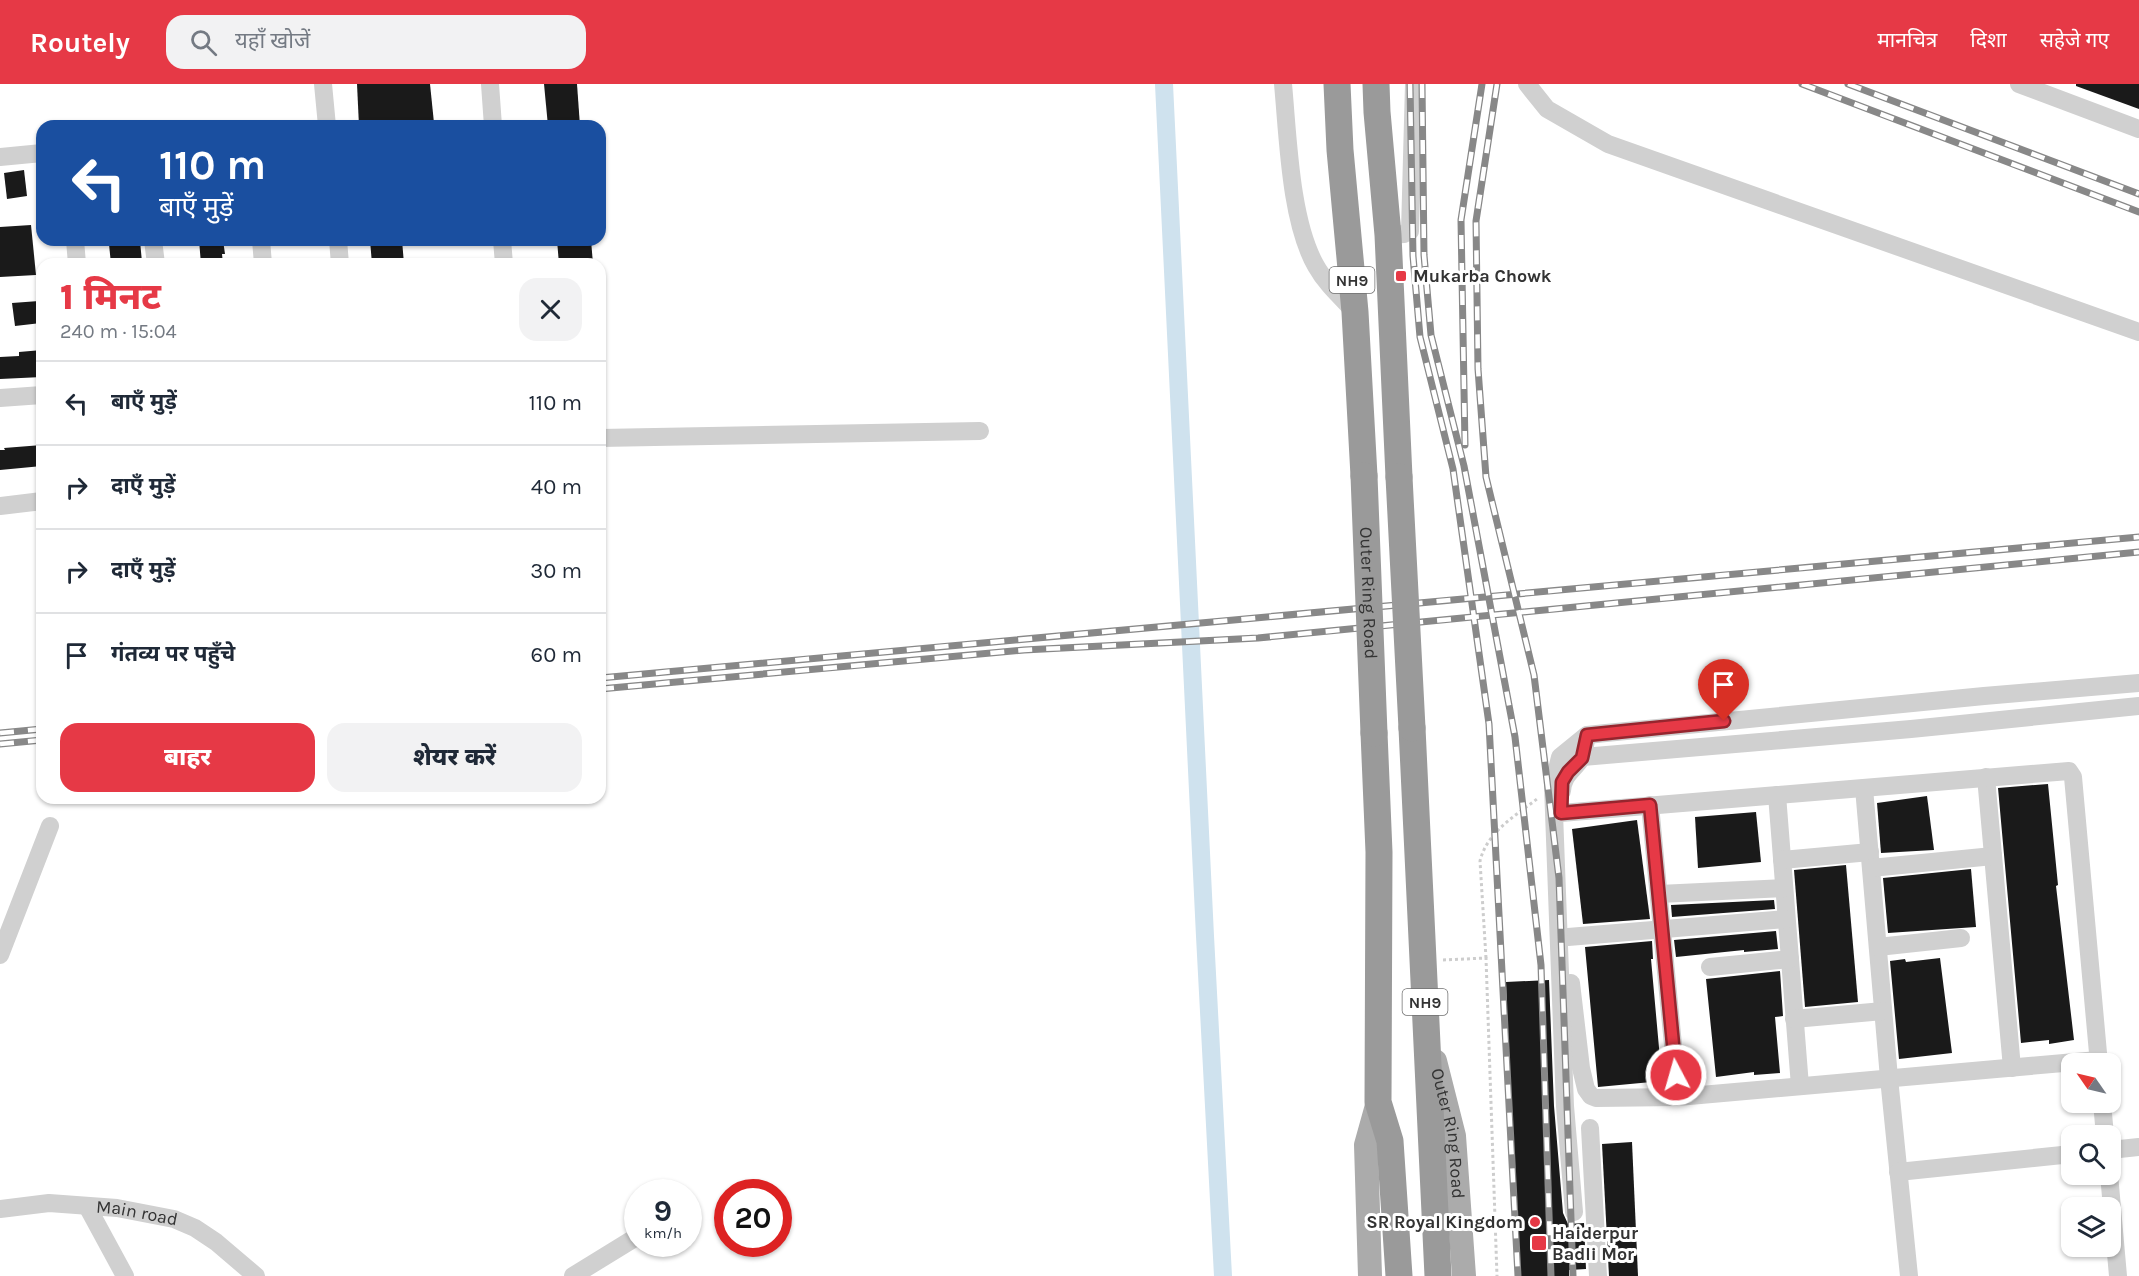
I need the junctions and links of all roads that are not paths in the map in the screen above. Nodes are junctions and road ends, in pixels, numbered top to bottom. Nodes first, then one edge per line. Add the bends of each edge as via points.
1 (323, 84) edge
2 (490, 84) edge
3 (1283, 84) edge
4 (1337, 84) edge
5 (1376, 84) edge
6 (1384, 84) edge
7 (1414, 84) edge
8 (1527, 84) edge
9 (2019, 84) edge
10 (1377, 112) junction
11 (326, 120) edge
12 (493, 120) edge
13 (2139, 129) edge
14 (36, 154) edge
15 (0, 157) edge
16 (1388, 235) junction
17 (1355, 312) junction
18 (2139, 332) edge
19 (36, 395) edge
20 (0, 398) edge
21 (980, 431) dead end
22 (606, 438) edge
23 (36, 502) edge
24 (0, 506) edge
25 (2139, 683) edge
26 (2139, 706) edge
27 (1587, 735) junction
28 (1560, 757) junction
29 (1582, 758) junction
30 (1986, 777) junction
31 (1864, 788) junction
32 (1777, 795) junction
33 (1650, 805) junction
34 (1561, 813) junction
35 (50, 826) dead end
36 (1993, 855) junction
37 (1782, 860) junction
38 (1870, 860) junction
39 (1784, 888) junction
40 (1659, 894) junction
41 (1786, 919) junction
42 (1662, 930) junction
43 (1568, 938) junction
44 (1961, 938) dead end
45 (1878, 947) junction
46 (0, 955) edge
47 (1790, 959) junction
48 (1710, 967) dead end
49 (1884, 1011) junction
50 (1794, 1019) junction
51 (1426, 1026) junction
52 (2098, 1053) edge
53 (2061, 1065) edge
54 (2012, 1068) junction
55 (1889, 1078) junction
56 (1800, 1086) junction
57 (1678, 1097) junction
58 (1378, 1102) junction
59 (1590, 1128) dead end
60 (2139, 1147) edge
61 (2121, 1149) edge
62 (2061, 1155) edge
63 (1898, 1172) junction
64 (2110, 1185) edge
65 (87, 1206) junction
66 (0, 1209) edge
67 (1574, 1212) dead end
68 (624, 1245) edge
69 (125, 1276) edge
70 (256, 1276) edge
71 (573, 1276) edge
72 (1370, 1276) edge
73 (1399, 1276) edge
74 (1438, 1276) edge
75 (1464, 1276) edge
76 (1598, 1276) edge
77 (1909, 1276) edge
78 (2118, 1276) edge

1 - 11 street
2 - 12 street
3 - 17 street via 1298,216 1315,264
4 - 17 highway, Outer Ring Road / NH9
5 - 10 highway, Outer Ring Road
6 - 10 highway
7 - 16 street via 1410,231
8 - 18 street via 1547,109 1608,144
9 - 13 street
10 - 16 highway, Outer Ring Road
14 - 15 street
16 - 51 highway, Outer Ring Road / NH9, bridge
17 - 58 highway, Outer Ring Road / NH9, bridge via 1379,852
19 - 20 street
21 - 22 street
23 - 24 street
25 - 27 street
26 - 29 street
27 - 28 street
27 - 29 street
28 - 29 street
28 - 67 street via 1553,786 1565,1106
29 - 34 street via 1562,782
30 - 31 street
30 - 36 street
30 - 52 street via 2066,771 2073,777
31 - 32 street
31 - 38 street
32 - 33 street
32 - 37 street
33 - 34 street
33 - 40 street
34 - 43 street
35 - 46 street
36 - 38 street
36 - 54 street
37 - 38 street
37 - 39 street
38 - 45 street
39 - 40 street
39 - 41 street
40 - 42 street
41 - 42 street
41 - 47 street
42 - 43 street
42 - 57 street
43 - 57 street via 1572,998 1586,1089 1596,1098
44 - 45 street
45 - 49 street
47 - 48 street
47 - 50 street
49 - 50 street
49 - 55 street
50 - 56 street
51 - 74 highway, Outer Ring Road / NH9
51 - 75 main road, Outer Ring Road via 1454,1136
53 - 54 street
54 - 55 street
55 - 56 street
55 - 63 street
56 - 57 street
58 - 72 main road, Outer Ring Road via 1366,1145
58 - 73 highway, Outer Ring Road via 1390,1141
59 - 76 street
60 - 61 street
62 - 63 street
63 - 77 street
64 - 78 street
65 - 66 street, Main road via 49,1203
65 - 69 street
65 - 70 street, Main road via 117,1208 185,1223 216,1242
68 - 71 street

